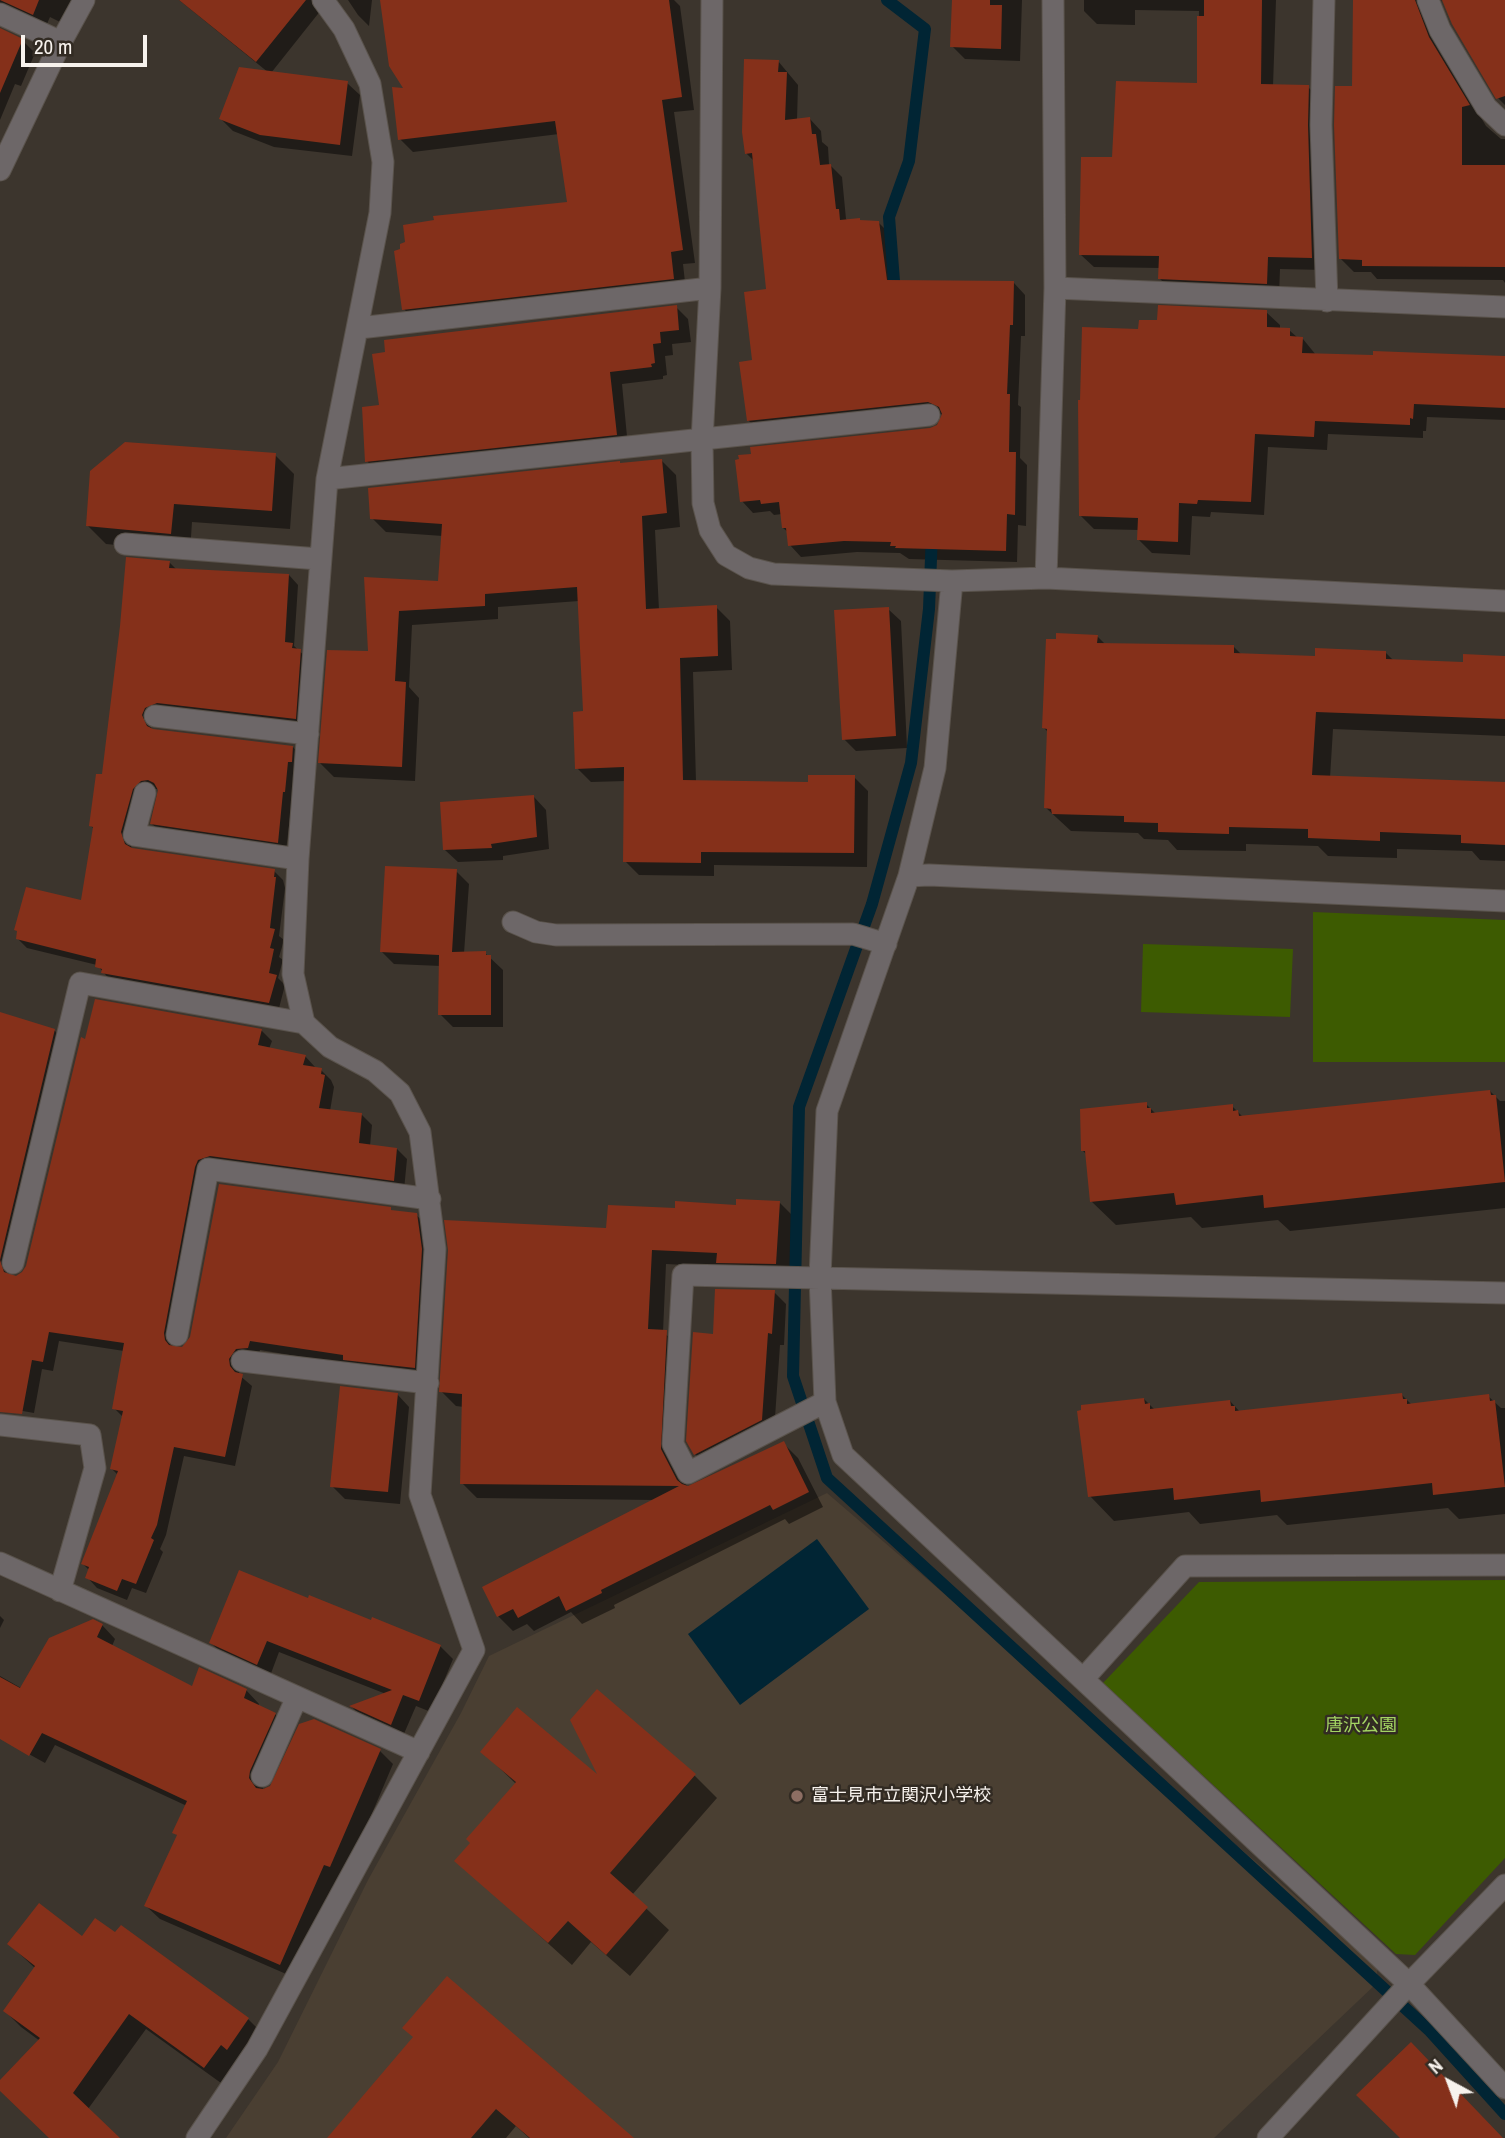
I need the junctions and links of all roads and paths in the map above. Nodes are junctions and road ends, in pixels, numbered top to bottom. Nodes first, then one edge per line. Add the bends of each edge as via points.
1 (84, 0) edge
2 (323, 0) edge
3 (712, 0) edge
4 (1054, 0) edge
5 (1324, 0) edge
6 (1428, 0) edge
7 (0, 14) edge
8 (61, 43) junction
9 (1505, 125) edge
10 (0, 170) edge
11 (710, 288) junction
12 (1055, 288) junction
13 (1327, 301) junction
14 (1505, 307) edge
15 (359, 328) junction
16 (926, 415) dead end
17 (702, 441) junction
18 (327, 479) junction
19 (125, 544) dead end
20 (319, 559) junction
21 (1046, 578) junction
22 (946, 580) junction
23 (1505, 601) edge
24 (155, 716) dead end
25 (307, 734) junction
26 (145, 793) dead end
27 (298, 859) junction
28 (909, 876) junction
29 (1505, 901) edge
30 (513, 922) dead end
31 (880, 942) junction
32 (304, 1023) junction
33 (430, 1199) junction
34 (13, 1263) dead end
35 (816, 1277) junction
36 (1505, 1293) edge
37 (177, 1335) dead end
38 (242, 1361) dead end
39 (428, 1383) junction
40 (823, 1402) junction
41 (0, 1424) edge
42 (0, 1563) edge
43 (1505, 1565) edge
44 (60, 1591) junction
45 (1084, 1678) junction
46 (297, 1697) junction
47 (419, 1752) junction
48 (262, 1776) dead end
49 (1505, 1885) edge
50 (1409, 1984) junction
51 (1505, 2088) edge
52 (197, 2138) edge
53 (1268, 2138) edge

1 - 8 street
2 - 15 street via 344,29 370,84 383,162 380,213
3 - 11 street
4 - 12 street
5 - 13 street via 1321,125
6 - 9 street via 1440,30 1486,107
7 - 8 street
8 - 10 street
11 - 15 street
11 - 17 street
12 - 13 street
12 - 21 street
13 - 14 street
15 - 18 street
16 - 17 street
17 - 18 street
17 - 22 street via 703,503 710,530 726,555 773,574
18 - 20 street
19 - 20 street
20 - 25 street
21 - 22 street
21 - 23 street
22 - 28 street via 935,768
24 - 25 street
25 - 27 street
26 - 27 street via 134,835
27 - 32 street via 293,974
28 - 29 street
28 - 31 street
30 - 31 street via 556,935 853,934
31 - 35 street via 827,1111
32 - 33 street via 330,1047 375,1071 400,1093 420,1132
32 - 34 street via 80,983
33 - 37 street via 208,1169
33 - 39 street via 435,1249
35 - 36 street
35 - 40 street
35 - 40 street via 683,1275 673,1444 688,1473
38 - 39 street
39 - 47 street via 420,1495 474,1650
40 - 45 street via 843,1455
41 - 44 street via 90,1435 95,1468
42 - 44 street
43 - 45 street via 1185,1566
44 - 46 street
45 - 50 street
46 - 47 street
46 - 48 street
47 - 52 street via 257,2049
49 - 50 street
50 - 51 street
50 - 53 street

